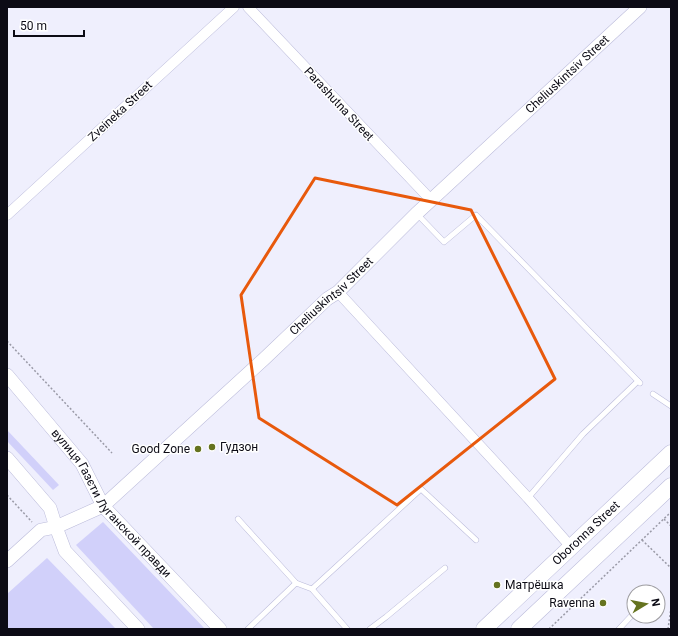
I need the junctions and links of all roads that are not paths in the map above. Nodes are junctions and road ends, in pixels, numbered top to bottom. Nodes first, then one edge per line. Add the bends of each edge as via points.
1 (234, 7) edge
2 (248, 7) edge
3 (640, 7) edge
4 (431, 200) junction
5 (416, 214) junction
6 (7, 215) edge
7 (338, 292) junction
8 (7, 375) edge
9 (653, 394) dead end
10 (671, 406) edge
11 (671, 453) edge
12 (7, 458) edge
13 (671, 486) edge
14 (528, 498) junction
15 (103, 506) junction
16 (238, 519) dead end
17 (56, 527) junction
18 (476, 540) dead end
19 (571, 547) junction
20 (7, 561) edge
21 (445, 568) dead end
22 (296, 583) junction
23 (312, 589) junction
24 (626, 622) edge
25 (138, 629) edge
26 (220, 629) edge
27 (248, 629) edge
28 (347, 629) edge
29 (370, 629) edge
30 (484, 629) edge
31 (519, 629) edge
32 (619, 629) edge

1 - 6 street, Zveineka Street
2 - 4 street, Parashutna Street
3 - 4 street, Cheliuskintsiv Street
4 - 5 street, Cheliuskintsiv Street
5 - 7 street, Cheliuskintsiv Street
5 - 14 lane via 444,242 476,215 639,382 583,434
7 - 14 street
7 - 15 street, Cheliuskintsiv Street via 327,299
8 - 15 street, вулиця Газєти Луганской правди via 82,464
9 - 10 lane
11 - 19 main road, Oboronna Street
12 - 17 street via 50,508
13 - 31 main road, Oboronna Street
14 - 19 street
15 - 17 street, Cheliuskintsiv Street
15 - 26 street, вулиця Газєти Луганской правди
16 - 22 lane
17 - 20 street, Cheliuskintsiv Street via 41,530
17 - 25 street via 64,551
18 - 23 lane via 420,489
19 - 30 main road, Oboronna Street
21 - 29 lane
22 - 23 lane
22 - 27 lane
23 - 28 lane
24 - 32 lane

